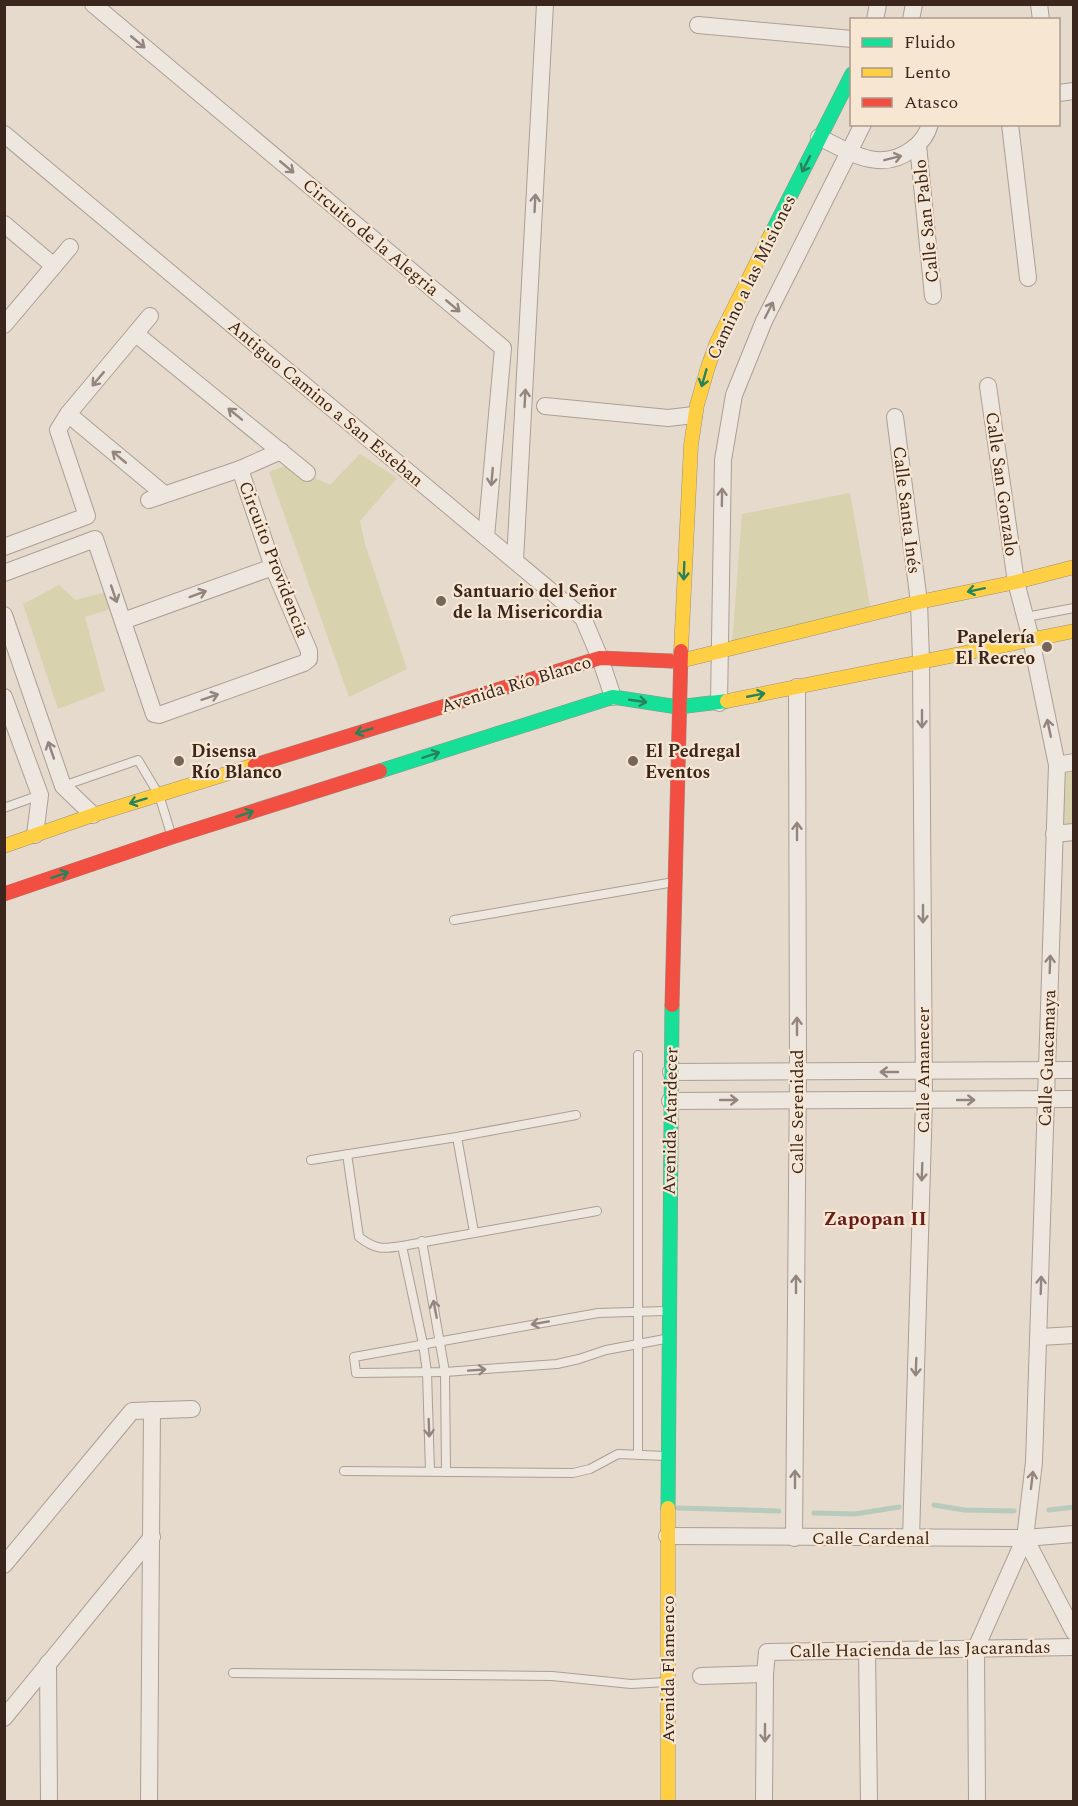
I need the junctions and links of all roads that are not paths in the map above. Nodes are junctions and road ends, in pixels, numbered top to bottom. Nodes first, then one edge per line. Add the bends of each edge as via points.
1 (93, 4) edge
2 (543, 6) edge
3 (698, 25) dead end
4 (850, 39) edge
5 (850, 78) edge
6 (862, 126) edge
7 (929, 126) edge
8 (1010, 126) edge
9 (4, 134) edge
10 (819, 137) junction
11 (918, 145) junction
12 (849, 152) junction
13 (4, 224) edge
14 (70, 246) dead end
15 (54, 266) junction
16 (1028, 278) dead end
17 (933, 296) dead end
18 (150, 316) dead end
19 (4, 325) edge
20 (136, 334) junction
21 (503, 348) junction
22 (528, 350) junction
23 (988, 386) dead end
24 (545, 406) dead end
25 (68, 414) junction
26 (694, 415) junction
27 (896, 417) dead end
28 (280, 451) junction
29 (240, 469) junction
30 (308, 473) dead end
31 (486, 537) junction
32 (4, 547) edge
33 (515, 561) junction
34 (273, 567) junction
35 (1074, 567) edge
36 (4, 573) edge
37 (1016, 582) junction
38 (919, 602) junction
39 (1074, 608) edge
40 (4, 615) edge
41 (1026, 617) junction
42 (123, 621) junction
43 (1074, 631) edge
44 (8, 635) edge
45 (1031, 639) junction
46 (720, 652) junction
47 (600, 658) junction
48 (921, 660) junction
49 (12, 661) edge
50 (680, 661) junction
51 (796, 687) junction
52 (4, 697) edge
53 (613, 697) junction
54 (719, 703) junction
55 (678, 706) junction
56 (1065, 763) edge
57 (63, 786) junction
58 (40, 795) junction
59 (159, 795) junction
60 (4, 808) edge
61 (93, 815) junction
62 (1074, 832) edge
63 (1054, 834) junction
64 (35, 835) junction
65 (172, 837) junction
66 (4, 846) edge
67 (674, 882) junction
68 (4, 894) edge
69 (454, 920) dead end
70 (638, 1055) dead end
71 (1074, 1070) edge
72 (1047, 1071) junction
73 (670, 1072) junction
74 (798, 1072) junction
75 (924, 1072) junction
76 (1074, 1099) edge
77 (798, 1100) junction
78 (1046, 1100) junction
79 (670, 1101) junction
80 (924, 1101) junction
81 (576, 1115) dead end
82 (457, 1137) junction
83 (347, 1154) junction
84 (311, 1160) dead end
85 (597, 1211) dead end
86 (474, 1232) junction
87 (422, 1241) junction
88 (402, 1246) junction
89 (669, 1311) junction
90 (638, 1312) junction
91 (1074, 1335) edge
92 (1040, 1337) junction
93 (668, 1339) junction
94 (441, 1341) junction
95 (423, 1344) junction
96 (639, 1344) junction
97 (427, 1372) junction
98 (445, 1372) junction
99 (192, 1409) dead end
100 (152, 1410) junction
101 (638, 1455) junction
102 (668, 1456) junction
103 (344, 1471) dead end
104 (430, 1471) junction
105 (446, 1472) junction
106 (1074, 1534) edge
107 (668, 1536) junction
108 (152, 1537) junction
109 (794, 1538) junction
110 (911, 1538) junction
111 (1025, 1538) junction
112 (4, 1566) edge
113 (1074, 1632) edge
114 (1074, 1647) edge
115 (976, 1648) junction
116 (867, 1650) junction
117 (48, 1663) junction
118 (233, 1673) dead end
119 (765, 1674) junction
120 (701, 1676) dead end
121 (668, 1682) junction
122 (4, 1718) edge
123 (49, 1802) edge
124 (149, 1802) edge
125 (668, 1802) edge
126 (764, 1802) edge
127 (869, 1802) edge
128 (977, 1802) edge

1 -> 21 street, Circuito de la Alegria
22 -> 2 street
3 - 4 street
5 - 10 street, Camino a las Misiones
6 - 12 street, Camino a las Misiones
7 - 11 street
8 - 16 street
9 - 31 street, Antiguo Camino a San Esteban
10 - 12 street
10 -> 26 street, Camino a las Misiones via 717,342
12 -> 11 street via 868,160 886,161 903,156
11 - 17 street, Calle San Pablo
46 -> 12 street, Camino a las Misiones via 723,460 734,395 764,321
13 - 15 street
14 - 15 street
15 - 19 street
18 - 20 street
20 -> 25 street
28 -> 20 street
21 - 22 street
21 -> 31 street
33 -> 22 street
23 - 37 street, Calle San Gonzalo
24 - 26 street via 668,418
29 -> 25 street via 156,497
25 - 32 street via 58,430 87,516
26 -> 50 street, Camino a las Misiones
27 - 38 street, Calle Santa Inés
28 - 29 street
28 - 30 street
29 - 34 street, Circuito Providencia
31 - 33 street, Antiguo Camino a San Esteban
33 - 47 street, Antiguo Camino a San Esteban via 583,618
42 -> 34 street
42 -> 34 street, Circuito Providencia via 154,714 260,679 309,659
35 - 37 street, Avenida Río Blanco
36 -> 42 street, Circuito Providencia via 96,539
37 -> 38 street, Avenida Río Blanco
37 - 41 street, Calle Guacamaya
38 - 46 street, Avenida Río Blanco
38 - 48 street, Calle Amanecer
39 - 41 lane
40 - 44 street
41 - 45 street, Calle Guacamaya
43 - 45 street
44 - 49 street
45 - 48 street
56 -> 45 street, Calle Guacamaya
46 - 50 street, Avenida Río Blanco
46 - 54 street, Camino a las Misiones
47 - 50 street, Avenida Río Blanco
47 - 53 street, Antiguo Camino a San Esteban
47 -> 59 street, Avenida Río Blanco
48 - 51 street
48 -> 75 street, Calle Amanecer
57 -> 49 street
50 - 55 street, Camino a las Misiones
54 -> 51 street
74 -> 51 street, Calle Serenidad
52 - 58 street
53 -> 55 street
65 -> 53 street
54 - 55 street
55 - 67 street, Avenida Atardecer
56 - 63 street, Calle Guacamaya
57 - 59 lane via 138,760
57 - 61 street
58 - 60 lane
58 - 64 street
59 -> 61 street, Avenida Río Blanco
59 - 65 lane
61 - 64 street, Avenida Río Blanco
62 - 63 street
72 -> 63 street, Calle Guacamaya
64 - 66 street, Avenida Río Blanco
68 -> 65 street
67 - 69 lane
67 - 73 street, Avenida Atardecer
70 - 90 lane
71 - 72 street
72 - 75 street
72 - 78 street, Calle Guacamaya
73 - 74 street
73 - 79 street, Avenida Atardecer
75 -> 74 street
74 - 77 street, Calle Serenidad
75 - 80 street, Calle Amanecer
76 - 78 street
79 -> 77 street
77 - 80 street
109 -> 77 street, Calle Serenidad
80 -> 78 street
92 -> 78 street, Calle Guacamaya
79 - 89 street, Avenida Atardecer
80 -> 110 street, Calle Amanecer
81 - 82 lane
82 - 83 lane
82 - 86 lane
83 - 84 lane
83 - 88 lane via 359,1237 370,1246 383,1249
85 - 86 lane
86 - 87 lane
87 - 88 lane
94 -> 87 lane
88 - 95 lane
89 - 90 lane
89 - 93 street, Avenida Atardecer
90 -> 94 lane via 598,1313
90 - 96 lane
91 - 92 street
111 -> 92 street, Calle Guacamaya via 1034,1462
93 - 96 lane
93 - 102 street, Avenida Atardecer
94 - 95 lane
94 - 98 lane
95 - 97 lane
95 - 97 lane via 354,1357 356,1373
98 -> 96 lane via 557,1364
96 - 101 lane
97 - 98 lane
97 -> 104 lane
98 - 105 lane
99 - 100 street
100 - 108 street
100 - 112 street via 132,1411
101 - 102 lane
101 - 105 lane via 618,1454 573,1473
102 - 107 street, Avenida Atardecer
103 - 104 lane
104 - 105 lane
106 - 111 street, Calle Cardenal
107 - 109 street, Calle Cardenal
107 - 121 street, Avenida Flamenco
108 - 117 street
108 - 124 street
109 - 110 street, Calle Cardenal
110 - 111 street, Calle Cardenal
111 - 113 street
111 - 115 street, Calle Guacamaya
114 - 115 street, Calle Hacienda de las Jacarandas
115 - 116 street, Calle Hacienda de las Jacarandas
115 - 128 street
116 - 119 street, Calle Hacienda de las Jacarandas via 767,1652
116 - 127 street
117 - 122 street
117 - 123 street
118 - 121 lane via 552,1676 631,1684
119 - 120 street
119 -> 126 street
121 - 125 street, Avenida Flamenco

